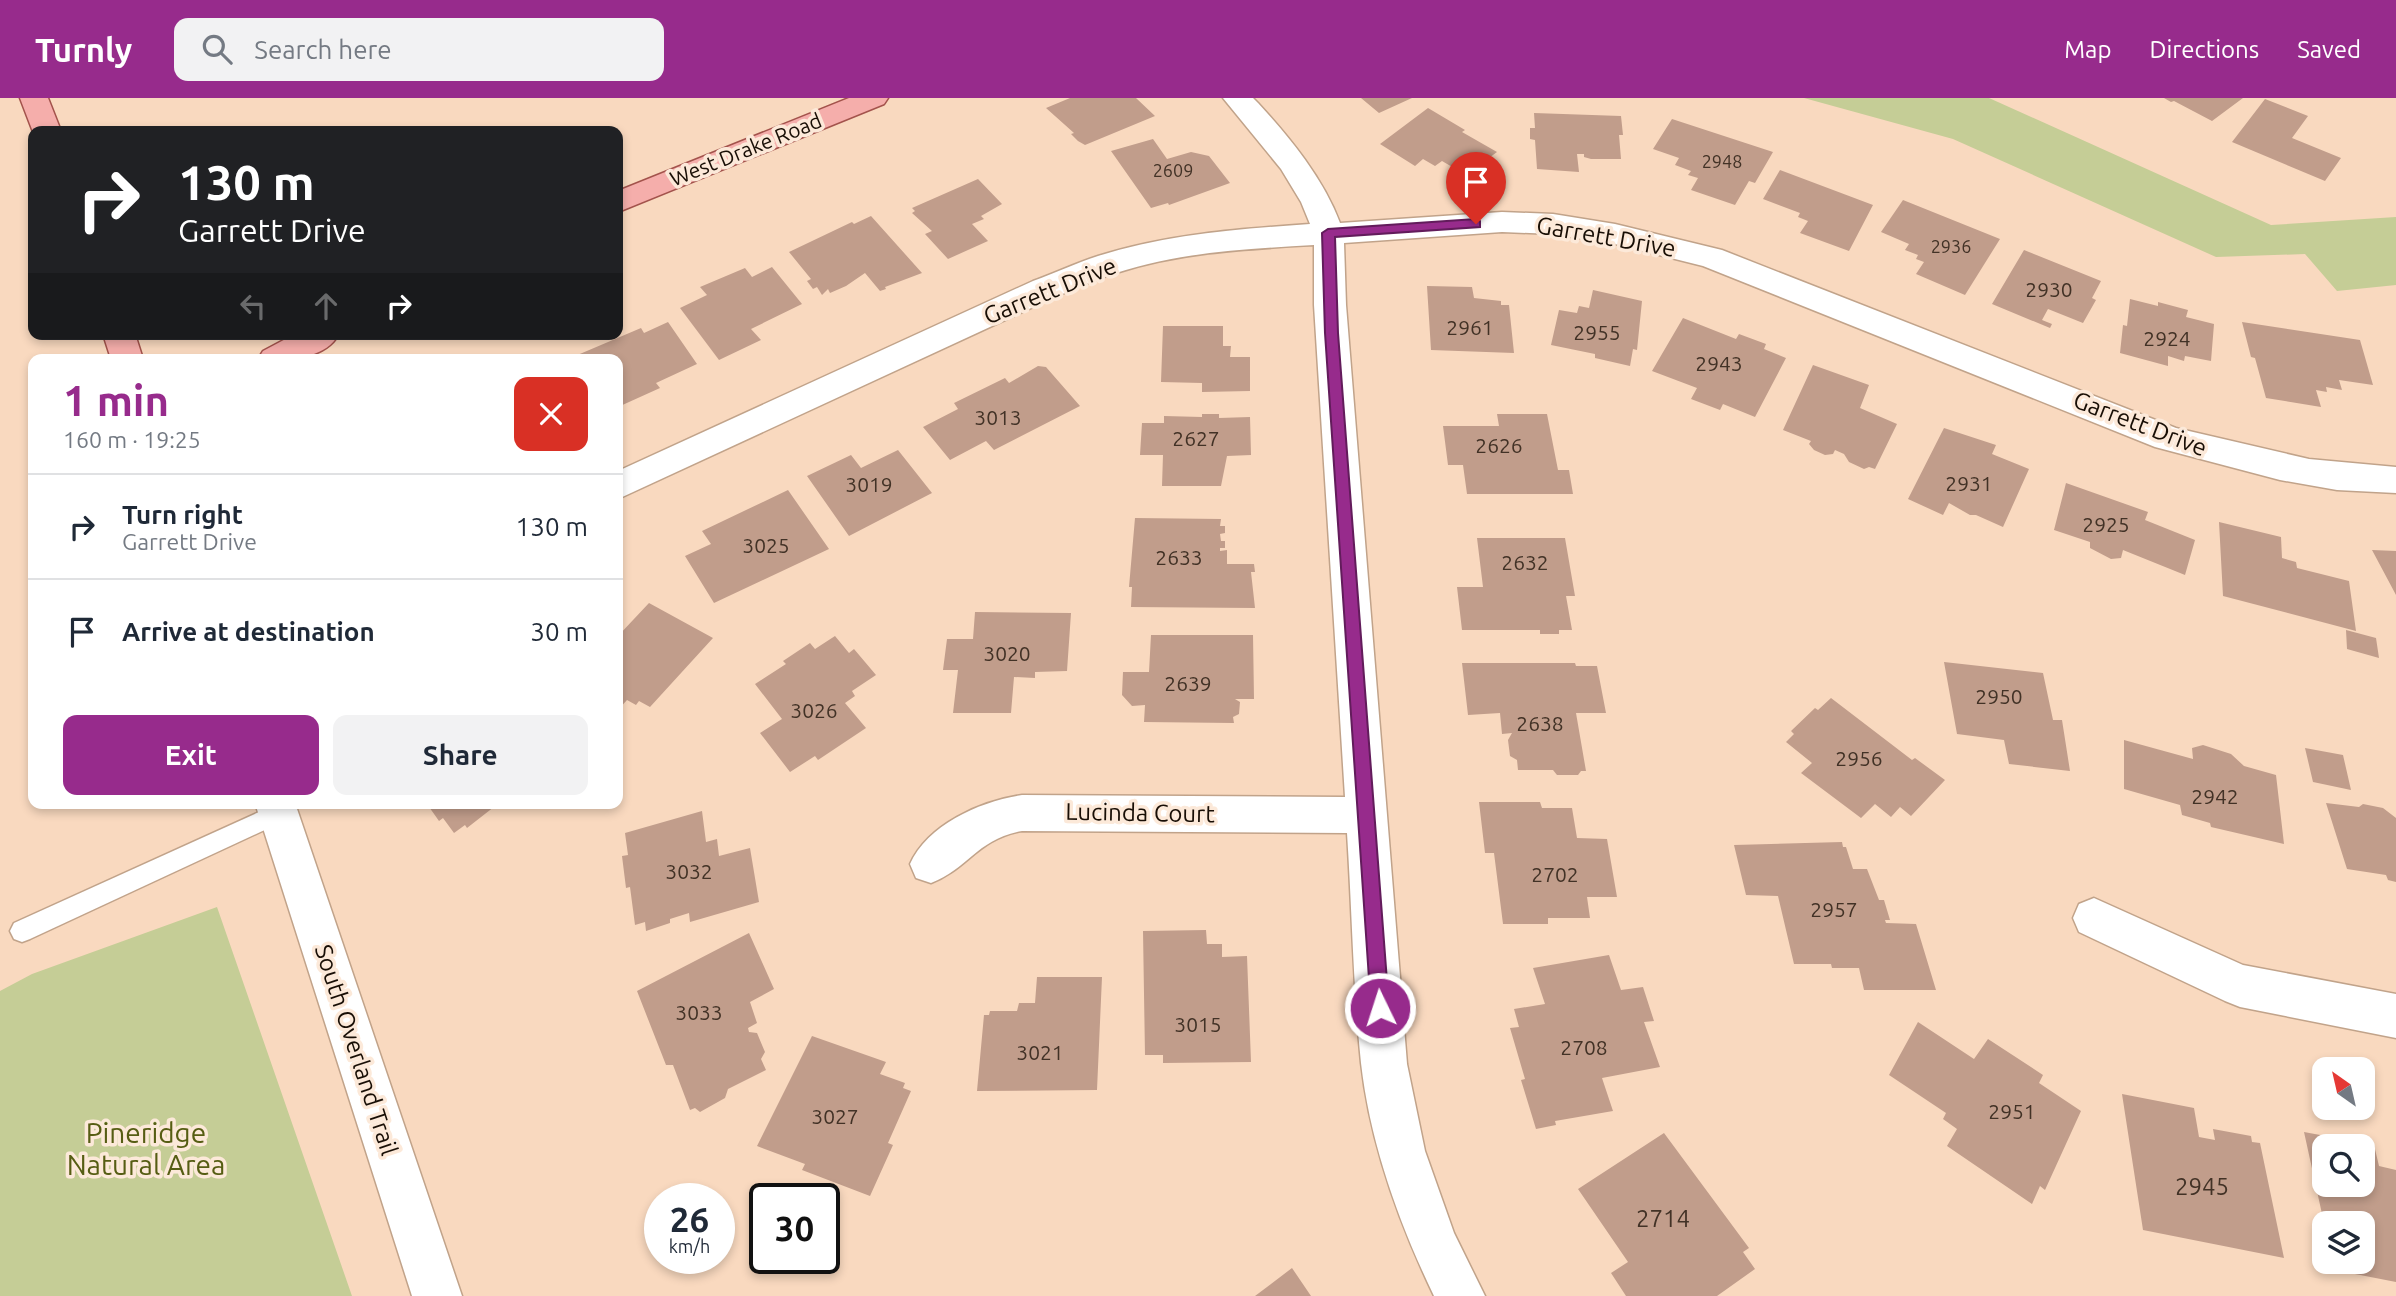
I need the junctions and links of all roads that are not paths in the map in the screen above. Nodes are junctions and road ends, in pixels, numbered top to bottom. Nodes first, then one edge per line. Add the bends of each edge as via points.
1 (34, 98) edge
2 (874, 98) edge
3 (1237, 98) edge
4 (45, 126) edge
5 (623, 200) edge
6 (1328, 233) junction
7 (311, 340) edge
8 (284, 354) edge
9 (2396, 480) edge
10 (623, 484) edge
11 (274, 809) edge
12 (276, 809) edge
13 (1366, 815) junction
14 (931, 864) dead end
15 (2094, 918) dead end
16 (22, 931) dead end
17 (2396, 1016) edge
18 (437, 1296) edge
19 (1460, 1296) edge

1 - 4 main road
2 - 5 main road, West Drake Road
3 - 6 street via 1285,152
6 - 9 street, Garrett Drive via 1502,222 1615,234 1711,257 2167,438 2281,468
6 - 10 street, Garrett Drive via 1175,247 1108,264 1044,289
6 - 13 street
7 - 8 main road
11 - 16 lane
12 - 18 street, South Overland Trail
13 - 14 street, Lucinda Court via 1080,815 1042,810 1004,816 970,831
13 - 19 street via 1384,1063 1402,1151 1434,1243
15 - 17 street via 2240,986

